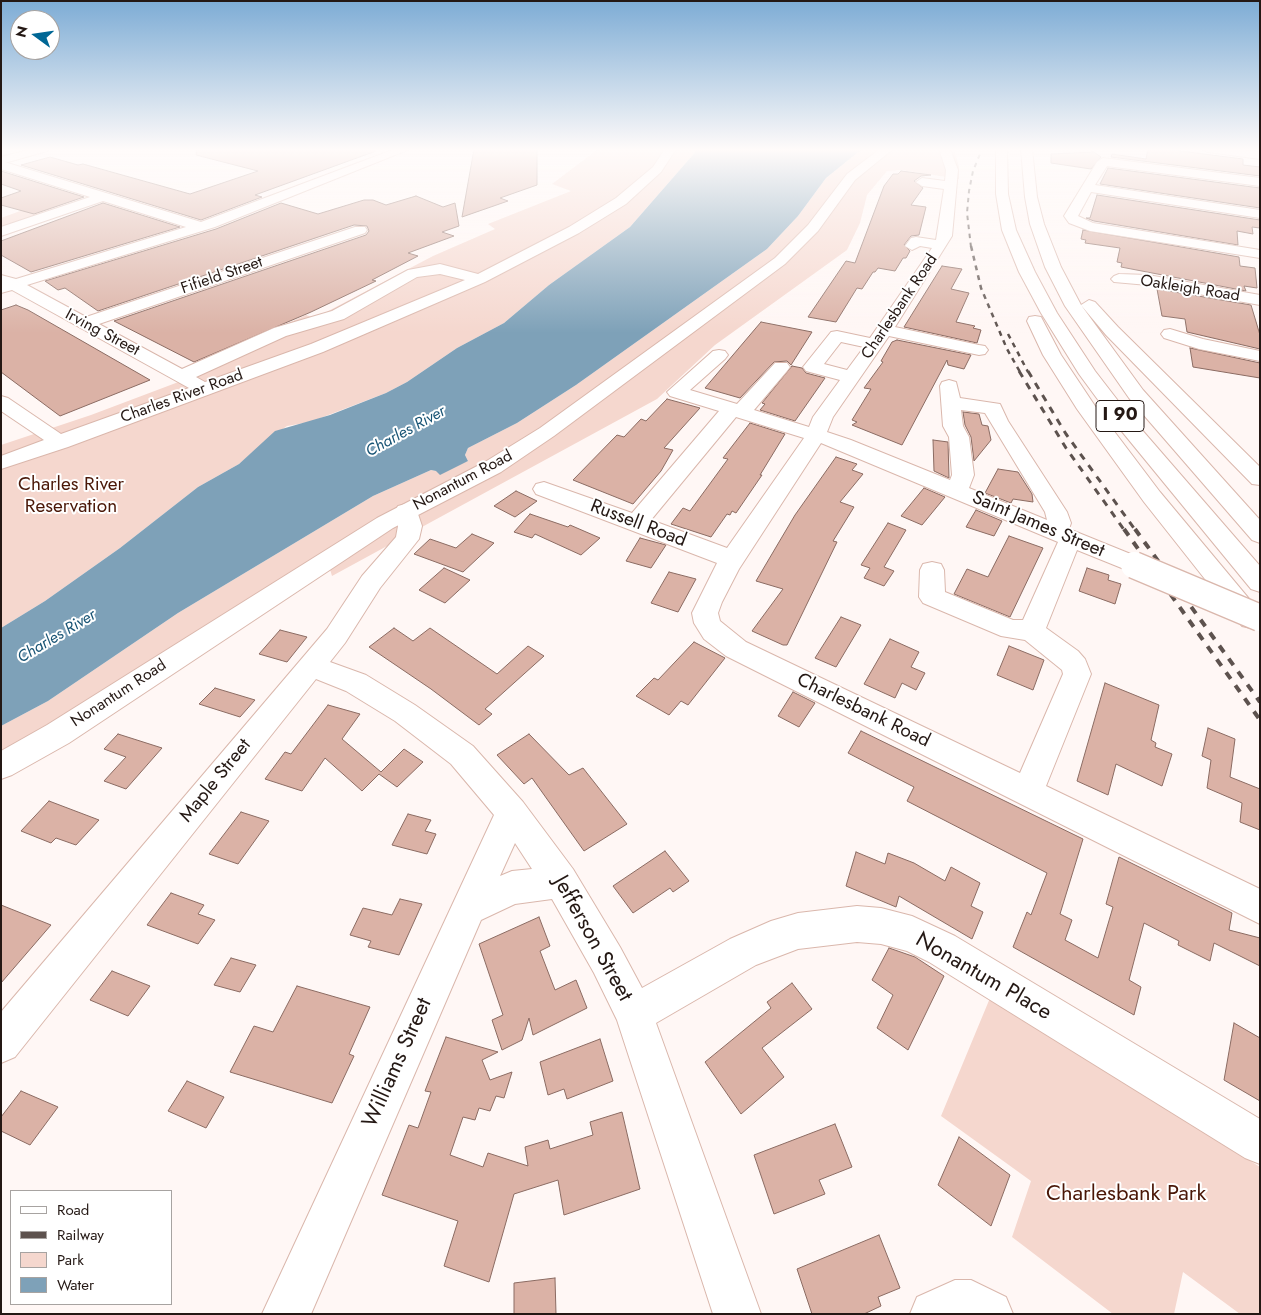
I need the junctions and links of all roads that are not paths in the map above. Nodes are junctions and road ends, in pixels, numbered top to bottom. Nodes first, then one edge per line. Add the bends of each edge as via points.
1 (63, 210) edge
2 (146, 210) edge
3 (245, 210) edge
4 (605, 210) edge
5 (826, 210) edge
6 (948, 210) edge
7 (1005, 210) edge
8 (1034, 210) edge
9 (1074, 210) edge
10 (1236, 210) edge
11 (1260, 214) edge
12 (201, 227) junction
13 (360, 230) dead end
14 (1009, 230) junction
15 (1, 232) edge
16 (916, 240) dead end
17 (1043, 241) junction
18 (941, 244) junction
19 (1260, 254) edge
20 (480, 279) junction
21 (1120, 279) dead end
22 (5, 283) edge
23 (1260, 300) edge
24 (338, 315) junction
25 (84, 323) junction
26 (363, 330) junction
27 (1170, 334) dead end
28 (880, 337) junction
29 (979, 350) dead end
30 (718, 354) dead end
31 (1260, 356) edge
32 (781, 367) dead end
33 (182, 376) junction
34 (852, 377) junction
35 (203, 388) junction
36 (836, 400) junction
37 (1, 402) edge
38 (736, 410) junction
39 (816, 435) junction
40 (61, 443) junction
41 (856, 449) junction
42 (1, 463) edge
43 (1260, 479) edge
44 (544, 489) dead end
45 (957, 490) junction
46 (406, 511) junction
47 (636, 523) junction
48 (1260, 535) edge
49 (1064, 536) junction
50 (732, 559) junction
51 (932, 570) dead end
52 (1260, 583) edge
53 (1260, 618) edge
54 (1260, 630) edge
55 (1034, 631) junction
56 (311, 666) junction
57 (1, 766) edge
58 (1028, 792) junction
59 (512, 812) junction
60 (561, 881) junction
61 (1260, 907) edge
62 (468, 908) junction
63 (634, 1014) junction
64 (1, 1043) edge
65 (1260, 1143) edge
66 (286, 1314) edge
67 (737, 1314) edge
68 (934, 1314) edge
69 (989, 1314) edge

1 - 15 main road
2 - 12 main road
3 - 12 main road
4 - 20 main road, Charles River Road
5 - 46 main road, Nonantum Road via 806,236 769,270 524,448
6 - 18 main road, Charlesbank Road
7 - 14 main road, I 90
8 - 17 main road, I 90
9 - 19 main road via 1071,216 1081,224
10 - 11 main road
12 - 22 main road
13 - 25 main road, Fifield Street
14 - 52 main road, I 90 via 1037,292 1088,374 1144,446
14 - 54 main road via 1008,257 1042,335 1067,379 1152,497
16 - 18 main road
17 - 43 main road via 1104,323
17 - 48 main road, I 90 via 1067,295 1114,366
18 - 28 main road, Charlesbank Road
20 - 24 main road, Charles River Road via 452,271 427,270 401,279
20 - 26 main road, Charles River Road
21 - 23 main road, Oakleigh Road via 1148,280
22 - 25 main road, Irving Street
24 - 26 main road
24 - 33 main road, Charles River Road via 280,332
25 - 33 main road, Irving Street
26 - 35 main road, Charles River Road
27 - 31 main road via 1200,344
28 - 29 main road
28 - 34 main road, Charlesbank Road
28 - 34 main road via 836,336 812,367
30 - 38 main road, Saint James Street via 678,392
32 - 38 main road
33 - 35 main road, Irving Street
34 - 36 main road, Charlesbank Road
35 - 40 main road, Charles River Road
36 - 39 main road, Charlesbank Road via 818,424
36 - 41 main road, Charlesbank Road via 831,414 834,430
37 - 40 main road
38 - 39 main road, Saint James Street
38 - 47 main road
39 - 41 main road, Saint James Street
39 - 50 main road, Charlesbank Road
40 - 42 main road, Charles River Road
41 - 45 main road, Saint James Street
44 - 47 main road, Russell Road
45 - 49 main road, Saint James Street
45 - 49 main road via 963,474 950,394 993,408 1056,512
46 - 56 main road, Maple Street via 410,520 407,539 381,568 350,617
46 - 57 main road, Nonantum Road via 66,729
47 - 50 main road, Russell Road
49 - 53 main road, Saint James Street, bridge
49 - 55 main road via 1065,550 1035,621
50 - 58 main road, Charlesbank Road via 713,592 706,613 707,623 723,641
51 - 55 main road via 932,597 1010,629
55 - 58 main road via 1068,658 1077,674
56 - 59 main road, Jefferson Street via 356,683 433,732 488,782
56 - 64 main road, Maple Street
58 - 61 main road, Charlesbank Road
59 - 60 main road, Jefferson Street
59 - 62 main road, Williams Street
60 - 62 main road via 512,888
60 - 63 main road, Jefferson Street
62 - 66 main road, Williams Street
63 - 65 main road, Nonantum Place via 771,939 827,926 881,926 912,934 942,949
63 - 67 main road, Jefferson Street
68 - 69 main road via 955,1304 971,1304

